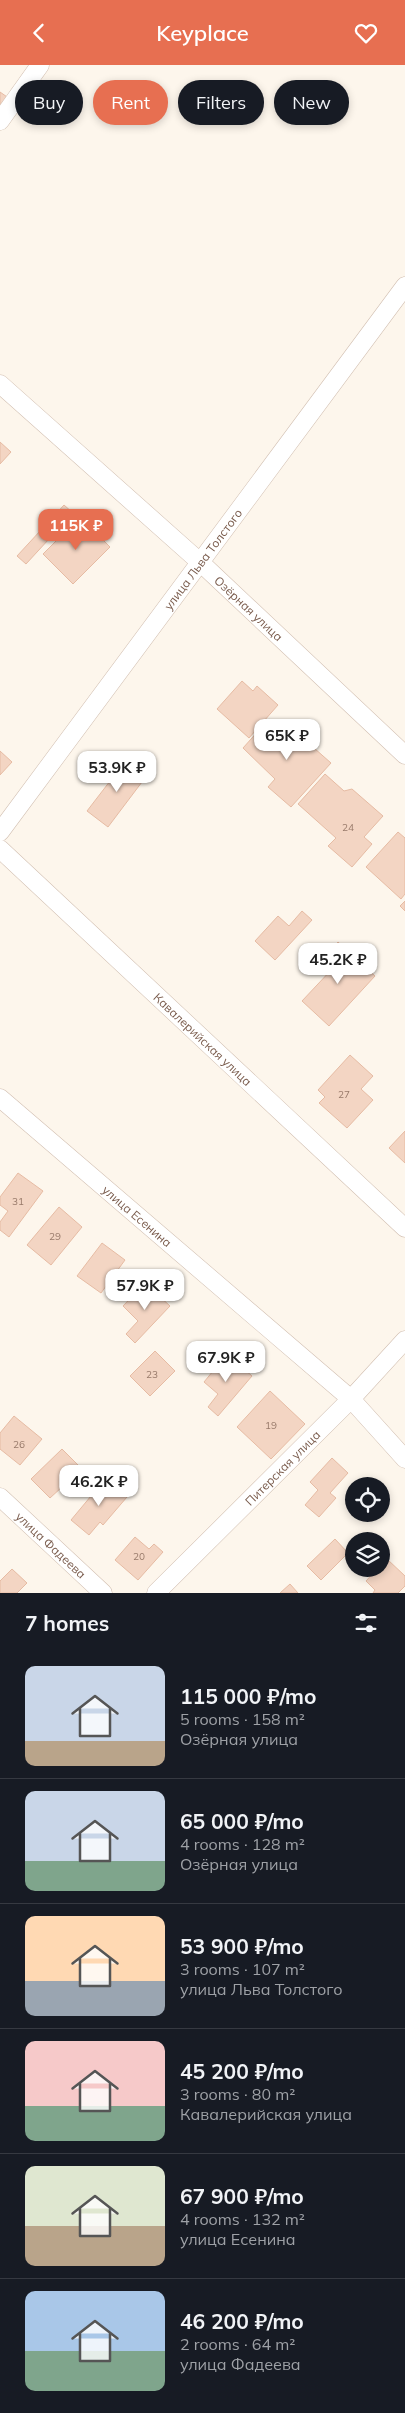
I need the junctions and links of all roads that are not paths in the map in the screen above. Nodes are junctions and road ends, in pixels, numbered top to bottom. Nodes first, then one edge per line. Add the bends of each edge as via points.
1 (38, 66) edge
2 (0, 121) edge
3 (405, 286) edge
4 (0, 384) edge
5 (201, 563) junction
6 (405, 755) edge
7 (0, 832) edge
8 (0, 849) edge
9 (0, 1098) edge
10 (405, 1228) edge
11 (405, 1340) edge
12 (351, 1399) junction
13 (405, 1459) edge
14 (0, 1497) edge
15 (103, 1593) edge
16 (156, 1593) edge

1 - 2 street
3 - 5 street, улица Льва Толстого
4 - 5 street, Озёрная улица
5 - 6 street, Озёрная улица
5 - 7 street, улица Льва Толстого
8 - 10 street, Кавалерийская улица
9 - 12 street, улица Есенина
11 - 12 street, Питерская улица
12 - 13 street, улица Есенина
12 - 16 street, Питерская улица
14 - 15 street, улица Фадеева

